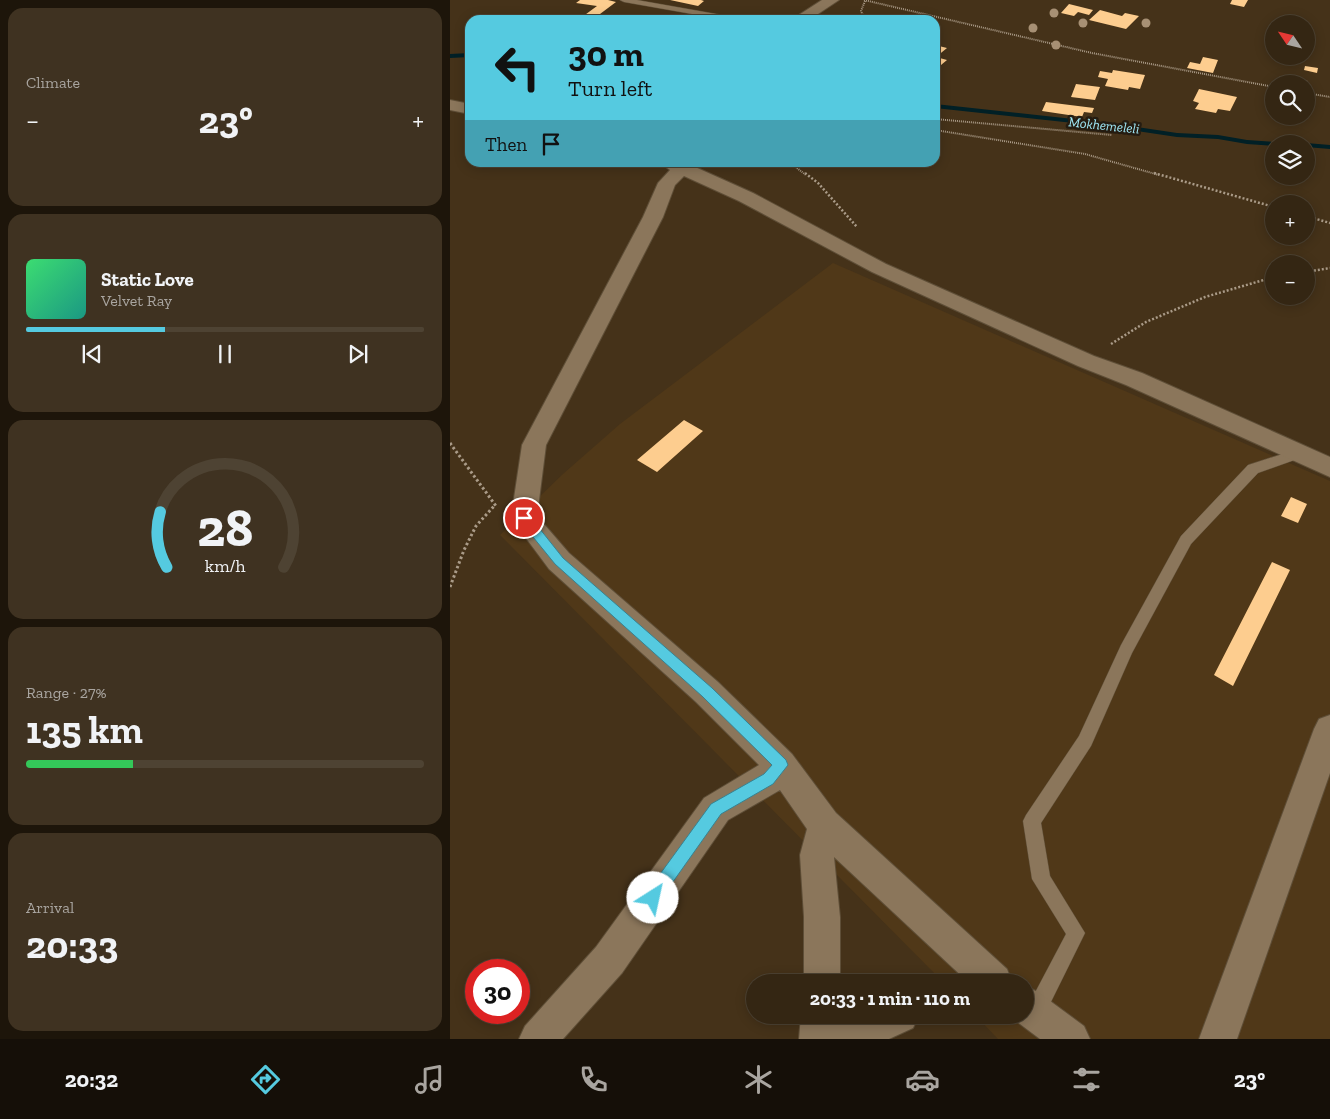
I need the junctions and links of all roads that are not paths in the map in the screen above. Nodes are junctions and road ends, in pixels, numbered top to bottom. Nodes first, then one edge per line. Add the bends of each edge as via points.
1 (624, 0) edge
2 (832, 0) edge
3 (710, 15) edge
4 (806, 15) edge
5 (450, 105) edge
6 (465, 107) edge
7 (674, 167) edge
8 (676, 167) edge
9 (1298, 454) junction
10 (1330, 468) edge
11 (1330, 728) edge
12 (781, 765) junction
13 (824, 825) junction
14 (822, 974) edge
15 (983, 974) edge
16 (1034, 1002) edge
17 (1034, 1012) edge
18 (819, 1024) edge
19 (880, 1024) edge
20 (538, 1039) edge
21 (818, 1039) edge
22 (846, 1039) edge
23 (1071, 1039) edge
24 (1218, 1039) edge

1 - 3 lane
2 - 4 street
5 - 6 street
7 - 12 street via 653,217 534,445 524,518 559,561 707,692
8 - 9 street via 746,197 879,268
9 - 10 street
9 - 16 lane via 1253,470 1186,540 1126,650 1085,741 1032,822 1041,879 1076,932
11 - 24 street
12 - 13 street
12 - 20 street via 768,779 716,809 609,960
13 - 14 street via 817,855
13 - 15 street
17 - 23 street
18 - 21 street
19 - 22 street

